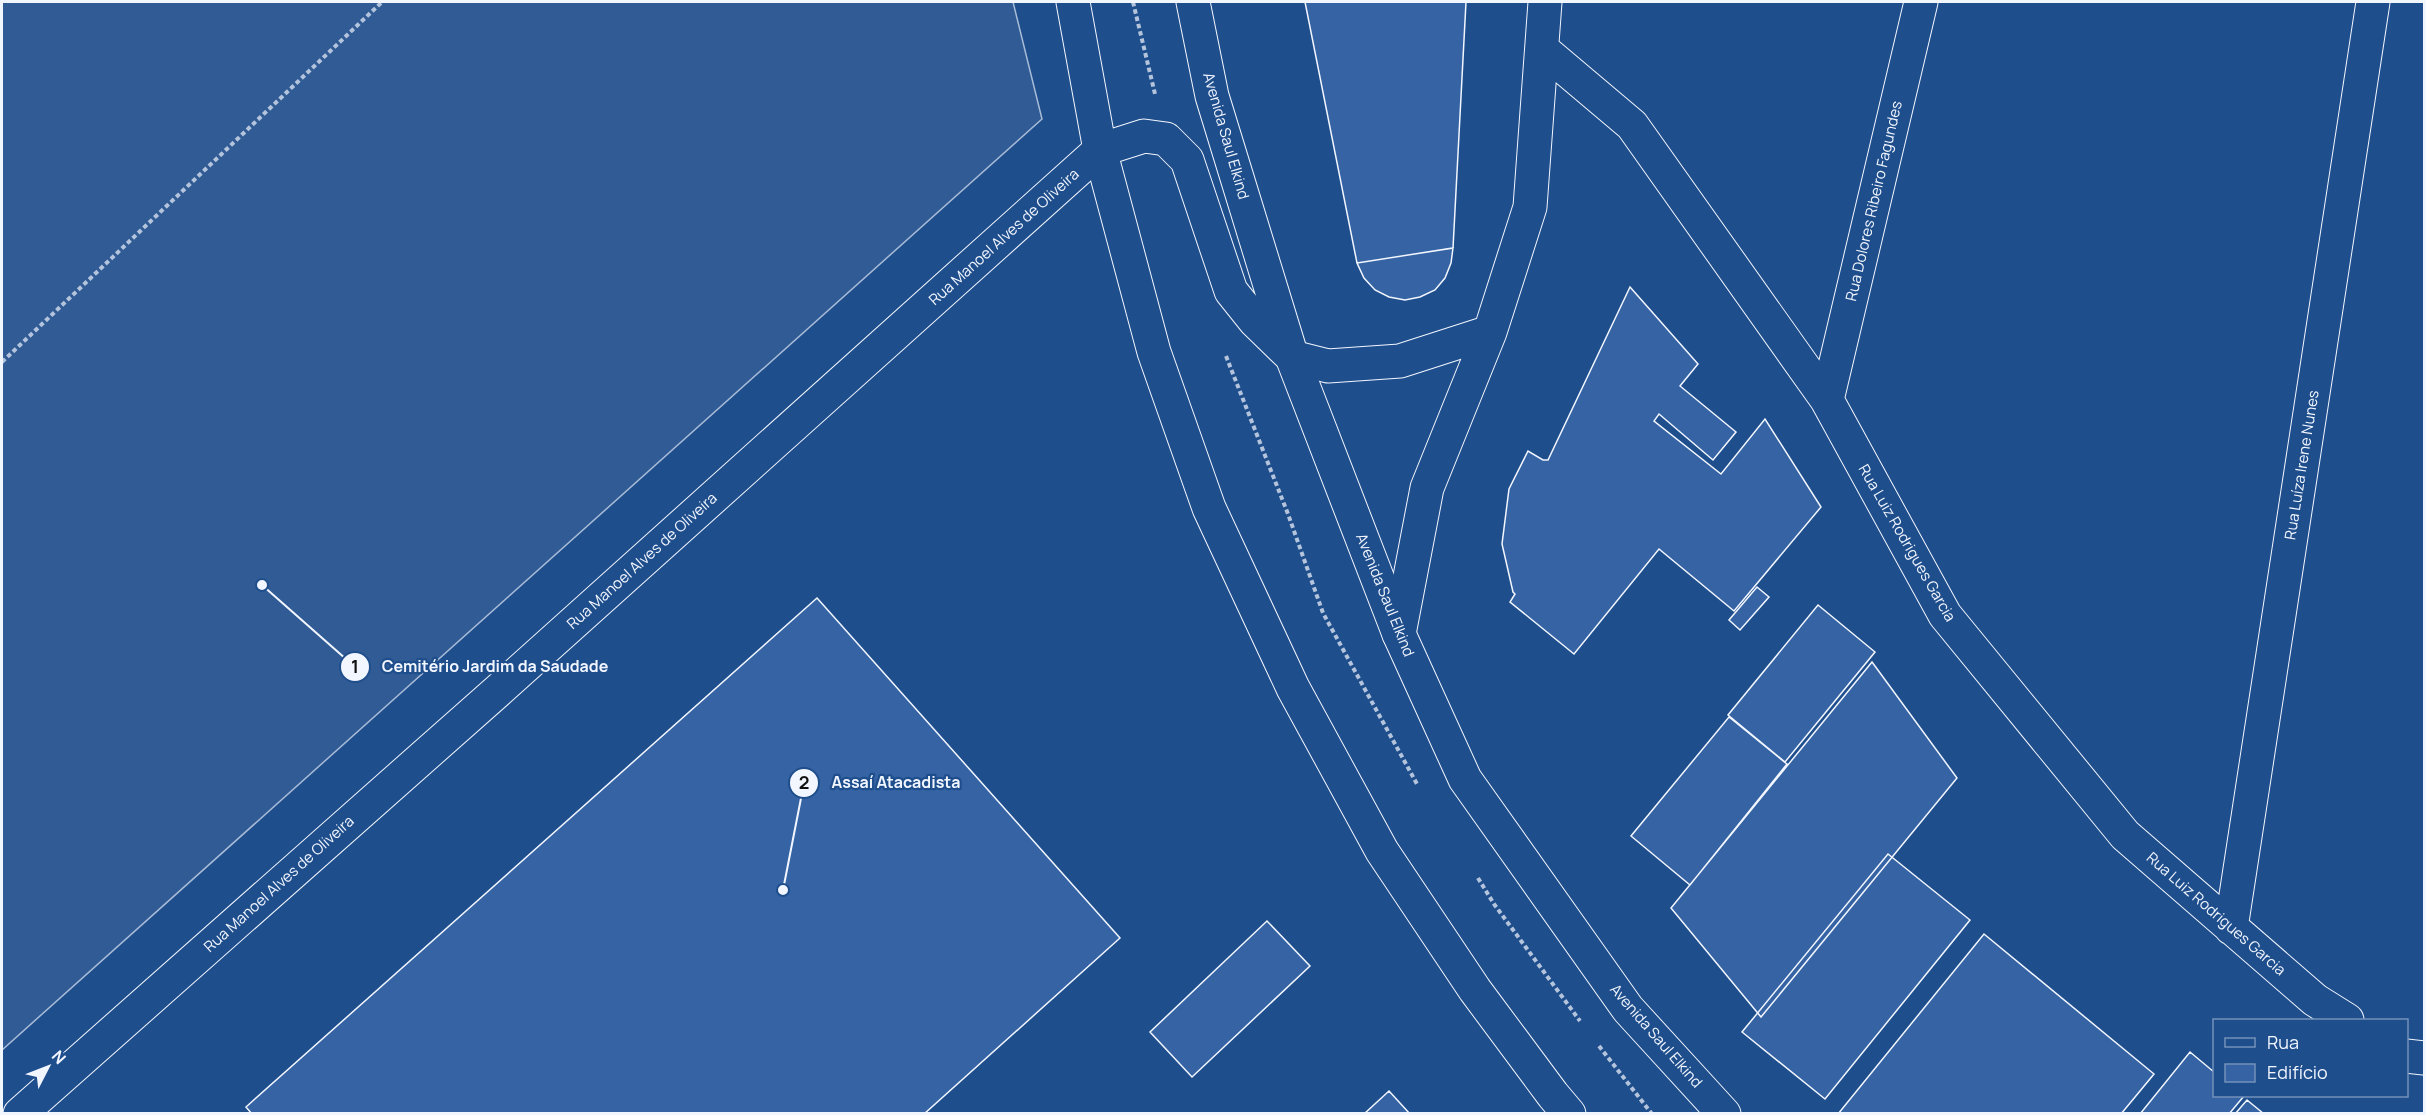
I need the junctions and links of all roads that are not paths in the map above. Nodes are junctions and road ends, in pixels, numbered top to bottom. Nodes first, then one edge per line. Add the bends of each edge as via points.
1 (1073, 2) edge
2 (1193, 2) edge
3 (1545, 2) edge
4 (1921, 2) edge
5 (2373, 2) edge
6 (1542, 49) junction
7 (1100, 150) junction
8 (1490, 332) junction
9 (1292, 357) junction
10 (1827, 400) junction
11 (1399, 634) junction
12 (2231, 928) junction
13 (2345, 1019) edge
14 (2408, 1056) edge
15 (2424, 1058) edge
16 (20, 1113) edge
17 (1569, 1113) edge
18 (1724, 1113) edge

1 - 7 street
2 - 9 street, Avenida Saul Elkind via 1212,96
3 - 6 street
4 - 10 street, Rua Dolores Ribeiro Fagundes
5 - 12 street, Rua Luíza Irene Nunes
6 - 8 street via 1530,207
6 - 10 street, Rua Luiz Rodrigues Garcia via 1632,125
7 - 9 street via 1144,135 1166,139 1187,160 1231,291
7 - 16 street, Rua Manoel Alves de Oliveira
7 - 17 street via 1154,352 1209,508 1293,688 1382,851 1475,990
8 - 9 street via 1400,362 1328,366
8 - 11 street via 1427,488
9 - 11 street, Avenida Saul Elkind
10 - 12 street, Rua Luiz Rodrigues Garcia via 1945,615 2126,835
11 - 18 street, Avenida Saul Elkind via 1465,779 1628,1009
12 - 13 street, Rua Luiz Rodrigues Garcia via 2314,1000
14 - 15 street

